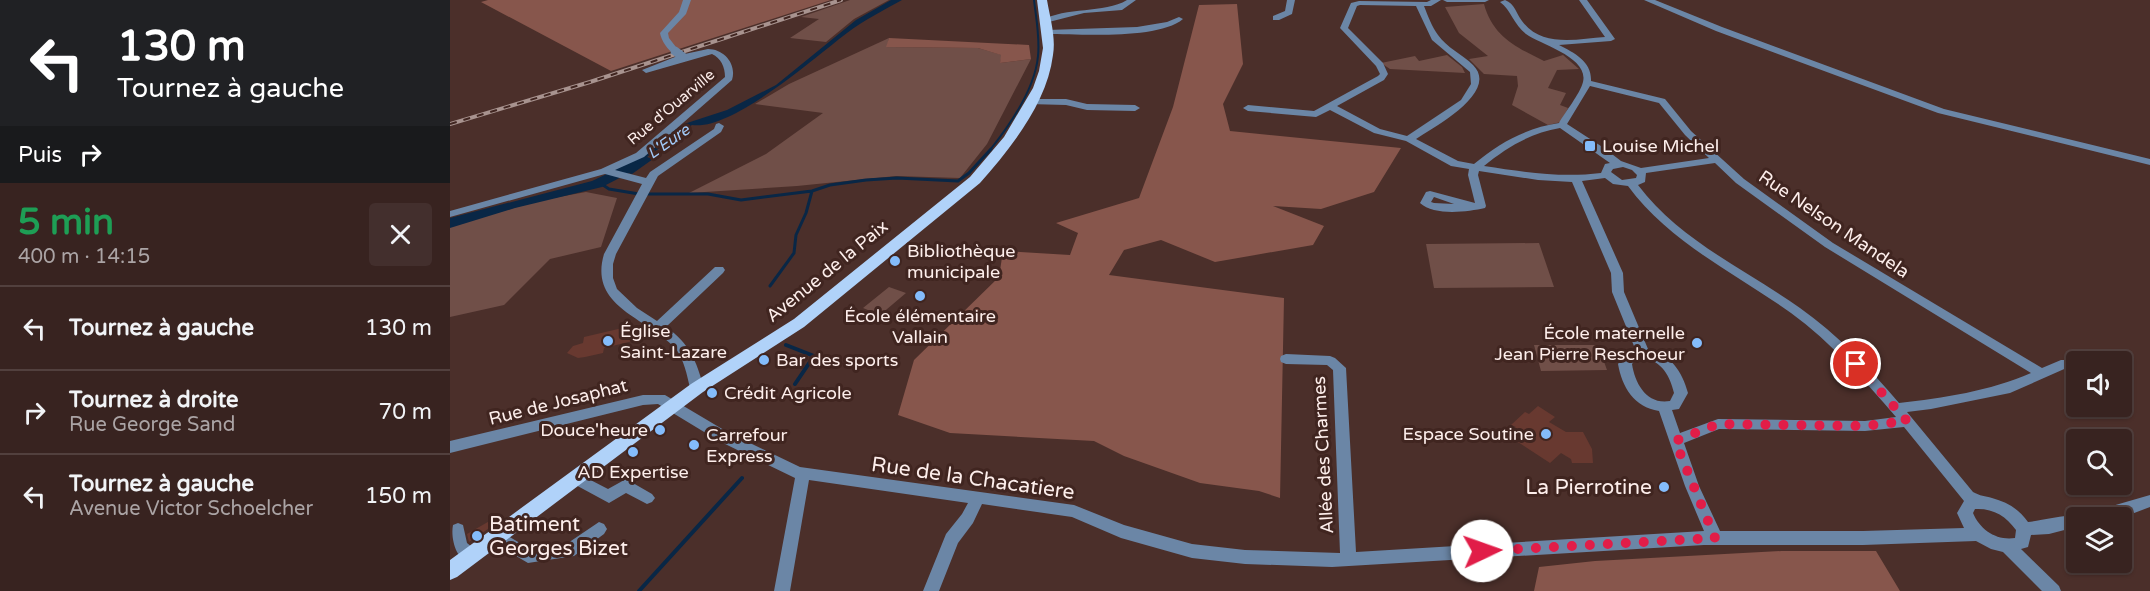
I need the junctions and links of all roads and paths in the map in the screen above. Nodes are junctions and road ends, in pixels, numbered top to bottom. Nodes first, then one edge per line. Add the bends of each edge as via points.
1 (687, 0) edge
2 (1042, 0) edge
3 (1132, 0) edge
4 (1291, 0) edge
5 (1485, 0) edge
6 (1583, 0) edge
7 (1648, 0) edge
8 (1451, 1) edge
9 (1502, 1) edge
10 (1428, 3) edge
11 (1276, 18) dead end
12 (1179, 19) dead end
13 (1046, 27) junction
14 (1547, 43) junction
15 (681, 55) junction
16 (646, 70) dead end
17 (1587, 83) junction
18 (1031, 102) junction
19 (1331, 107) junction
20 (1135, 108) dead end
21 (1248, 108) dead end
22 (1562, 125) junction
23 (719, 126) dead end
24 (1409, 139) junction
25 (1716, 160) junction
26 (2150, 162) edge
27 (1618, 164) junction
28 (1474, 169) junction
29 (1640, 171) junction
30 (607, 172) junction
31 (1607, 176) junction
32 (1576, 179) junction
33 (1632, 184) junction
34 (644, 190) junction
35 (1470, 206) dead end
36 (450, 214) edge
37 (719, 270) dead end
38 (657, 328) junction
39 (1643, 353) junction
40 (1286, 359) dead end
41 (2066, 363) dead end
42 (2042, 374) junction
43 (697, 388) junction
44 (673, 406) junction
45 (1664, 407) junction
46 (1896, 408) junction
47 (1907, 421) junction
48 (1675, 441) junction
49 (450, 447) edge
50 (805, 474) junction
51 (577, 479) junction
52 (978, 497) junction
53 (647, 498) dead end
54 (2150, 501) edge
55 (1977, 502) junction
56 (2132, 507) edge
57 (2066, 523) edge
58 (599, 529) dead end
59 (458, 530) dead end
60 (2024, 533) junction
61 (1978, 534) junction
62 (498, 537) junction
63 (1710, 538) junction
64 (2006, 545) junction
65 (471, 556) junction
66 (1348, 559) junction
67 (2028, 565) junction
68 (450, 571) edge
69 (782, 591) edge
70 (931, 591) edge
71 (2054, 591) edge

1 - 15 street via 684,12 664,33 664,38
2 - 13 main road, Avenue de la Paix
3 - 13 street via 1119,8 1084,11
4 - 11 street via 1289,12
5 - 8 street
6 - 14 street via 1611,39
7 - 26 street via 1941,111
8 - 10 street via 1443,5
9 - 14 street via 1509,4 1526,30
10 - 19 street via 1354,5 1344,28 1384,74
10 - 24 street via 1435,38 1470,67 1475,84 1464,102
12 - 13 street via 1174,24 1140,31
13 - 18 main road, Avenue de la Paix via 1048,55
14 - 17 street via 1581,62 1587,71
15 - 16 street, Rue d'Ouarville
15 - 30 street, Rue d'Ouarville via 710,49 726,62 729,78 640,155
17 - 22 street
17 - 25 street, Rue Nelson Mandela via 1662,101
18 - 20 street
18 - 43 main road, Avenue de la Paix via 995,160 975,180 799,323
19 - 21 street via 1310,114
19 - 24 street via 1377,131
22 - 27 street
22 - 28 street via 1509,143
23 - 34 street via 654,174
24 - 28 street via 1455,164
25 - 29 street
25 - 42 street, Rue Nelson Mandela via 1829,245
27 - 29 street
27 - 31 street via 1606,169
28 - 32 street
28 - 35 street via 1481,206
29 - 33 street via 1641,180
30 - 34 street via 636,178
30 - 36 street
31 - 32 street
31 - 33 street
32 - 39 street via 1617,273 1618,292
33 - 46 street via 1668,223 1792,308 1831,340
34 - 38 street via 607,263 607,279 619,299
37 - 38 street
38 - 43 street via 680,346
39 - 45 street via 1668,364 1680,389 1678,402
39 - 45 street via 1627,361 1627,374 1637,396
40 - 66 street, Allée des Charmes via 1330,361 1339,368
41 - 42 street
42 - 46 street via 2001,390
43 - 44 main road, Avenue de la Paix
44 - 49 street, Rue de Josaphat via 660,399 643,400
44 - 50 street, Rue de Josaphat via 724,437
44 - 51 main road, Avenue de la Paix
45 - 48 street
46 - 47 street
47 - 48 street via 1865,426 1718,424
47 - 55 street
48 - 63 street
50 - 52 street, Rue de la Chacatiere
50 - 69 street
51 - 53 street via 609,497 626,485
51 - 62 main road, Avenue de la Paix
52 - 66 street, Rue de la Chacatiere via 1074,511 1121,531 1179,548 1287,560
52 - 70 street via 952,539
54 - 56 street
55 - 60 street via 2004,509 2020,522
55 - 61 street via 1970,504 1965,513
57 - 60 street
58 - 62 street via 568,551 528,556
59 - 65 street via 459,546
60 - 64 street via 2018,544
60 - 67 street
61 - 63 street, Rue de la Chacatiere
61 - 64 street
62 - 65 main road, Avenue de la Paix
63 - 66 street, Rue de la Chacatiere
64 - 67 street
65 - 68 main road, Avenue de la Paix
67 - 71 street

